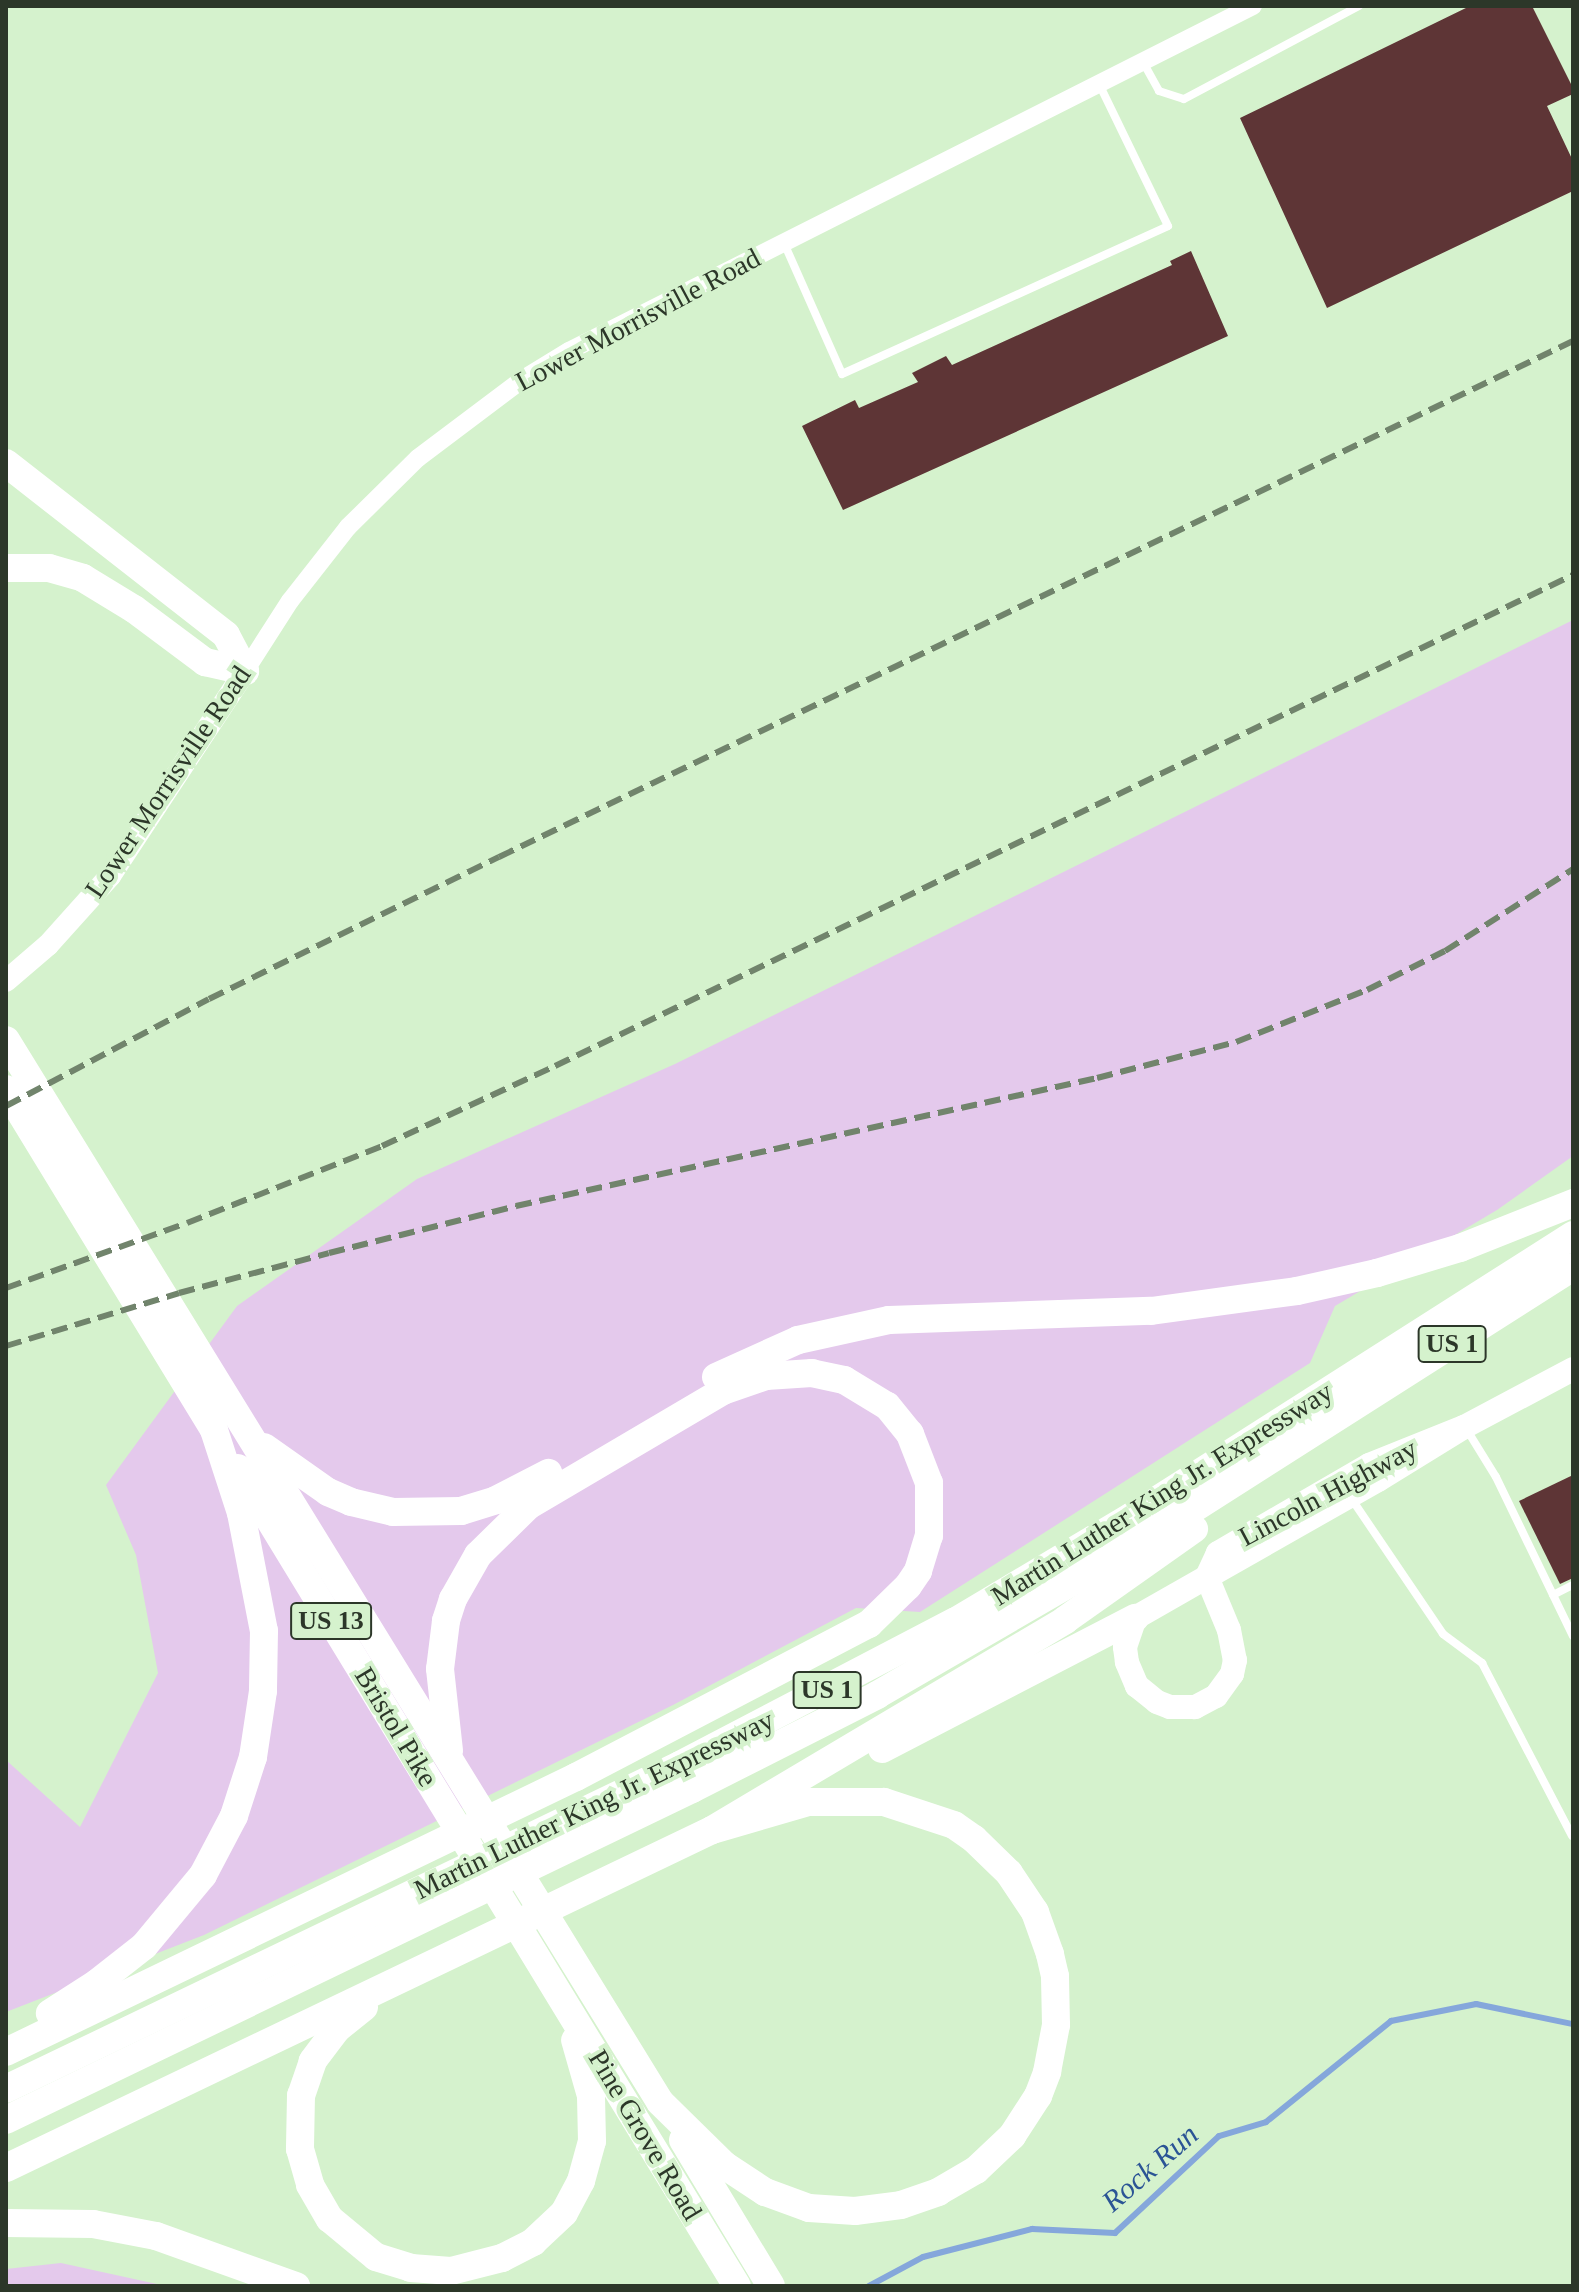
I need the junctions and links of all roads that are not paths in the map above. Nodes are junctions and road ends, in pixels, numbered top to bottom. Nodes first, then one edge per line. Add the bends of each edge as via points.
1 (1253, 6) edge
2 (1359, 6) edge
3 (1143, 61) junction
4 (1099, 83) junction
5 (784, 243) junction
6 (6, 463) edge
7 (6, 568) edge
8 (245, 671) junction
9 (6, 981) edge
10 (6, 1040) edge
11 (6, 1089) edge
12 (1573, 1203) edge
13 (1573, 1235) edge
14 (1573, 1267) edge
15 (1573, 1369) edge
16 (1367, 1398) junction
17 (225, 1423) junction
18 (1464, 1427) junction
19 (1350, 1496) junction
20 (1207, 1577) junction
21 (1573, 1585) edge
22 (1553, 1595) junction
23 (1135, 1618) junction
24 (1573, 1636) edge
25 (450, 1759) junction
26 (793, 1785) junction
27 (712, 1830) junction
28 (1572, 1836) edge
29 (396, 1983) junction
30 (552, 1983) junction
31 (6, 2039) edge
32 (6, 2052) edge
33 (6, 2089) edge
34 (660, 2102) junction
35 (6, 2120) edge
36 (6, 2168) edge
37 (6, 2223) edge
38 (296, 2286) edge
39 (737, 2286) edge
40 (771, 2286) edge

1 - 3 street, Lower Morrisville Road
2 - 3 lane via 1184,99 1159,91
3 - 4 street, Lower Morrisville Road
4 - 5 street, Lower Morrisville Road
4 - 5 lane via 1168,226 842,374
5 - 8 street, Lower Morrisville Road via 543,366 451,431 348,527 290,601
6 - 8 highway via 226,635
7 - 8 highway via 49,568 83,578 205,662
8 - 9 main road, Lower Morrisville Road via 110,876 48,945
10 - 17 highway, US 13
11 - 17 highway, US 13
12 - 17 highway via 1416,1262 1260,1298 1151,1311 889,1320 811,1336 743,1363 516,1491 461,1511 405,1513 351,1502 308,1481
13 - 33 highway, Martin Luther King Jr. Expressway / US 1 via 1132,1516 943,1628 680,1765
14 - 16 highway, Martin Luther King Jr. Expressway / US 1
15 - 18 main road, Lincoln Highway
16 - 26 highway via 1109,1591
16 - 35 highway, Martin Luther King Jr. Expressway / US 1 via 1083,1578 877,1695
17 - 25 highway, US 13
17 - 30 highway, Bristol Pike / US 13
17 - 31 highway via 264,1631 259,1724 244,1788 203,1875 144,1946 97,1983
18 - 19 main road, Lincoln Highway
18 - 20 main road, Lincoln Highway via 1369,1465 1226,1547 1212,1561
18 - 22 lane via 1496,1477
19 - 20 main road, Lincoln Highway
19 - 28 lane via 1443,1634 1482,1663
20 - 23 main road, Lincoln Highway
20 - 23 main road via 1235,1660 1226,1686 1206,1703 1170,1707 1137,1686 1125,1647
21 - 22 lane
22 - 24 lane
23 - 26 highway via 850,1765
25 - 32 highway via 440,1669 446,1621 478,1555 528,1506 723,1391 766,1376 812,1373 844,1380 874,1396 904,1426 929,1483 929,1536 908,1586 869,1624 589,1771
25 - 34 highway, US 13
26 - 27 highway
27 - 29 highway
27 - 34 highway via 786,1806 856,1799 907,1807 954,1825 1009,1873 1035,1912 1055,1976 1053,2048 1038,2096 995,2154 938,2192 876,2210 809,2208 765,2192 724,2165
29 - 30 highway via 336,2030 313,2061 301,2095 300,2149 319,2202 360,2247 411,2268 451,2271 502,2258 533,2242 564,2213 581,2181 592,2141 591,2096
29 - 36 highway
30 - 39 highway, Pine Grove Road
34 - 40 highway, Pine Grove Road
37 - 38 highway via 93,2224 156,2236

